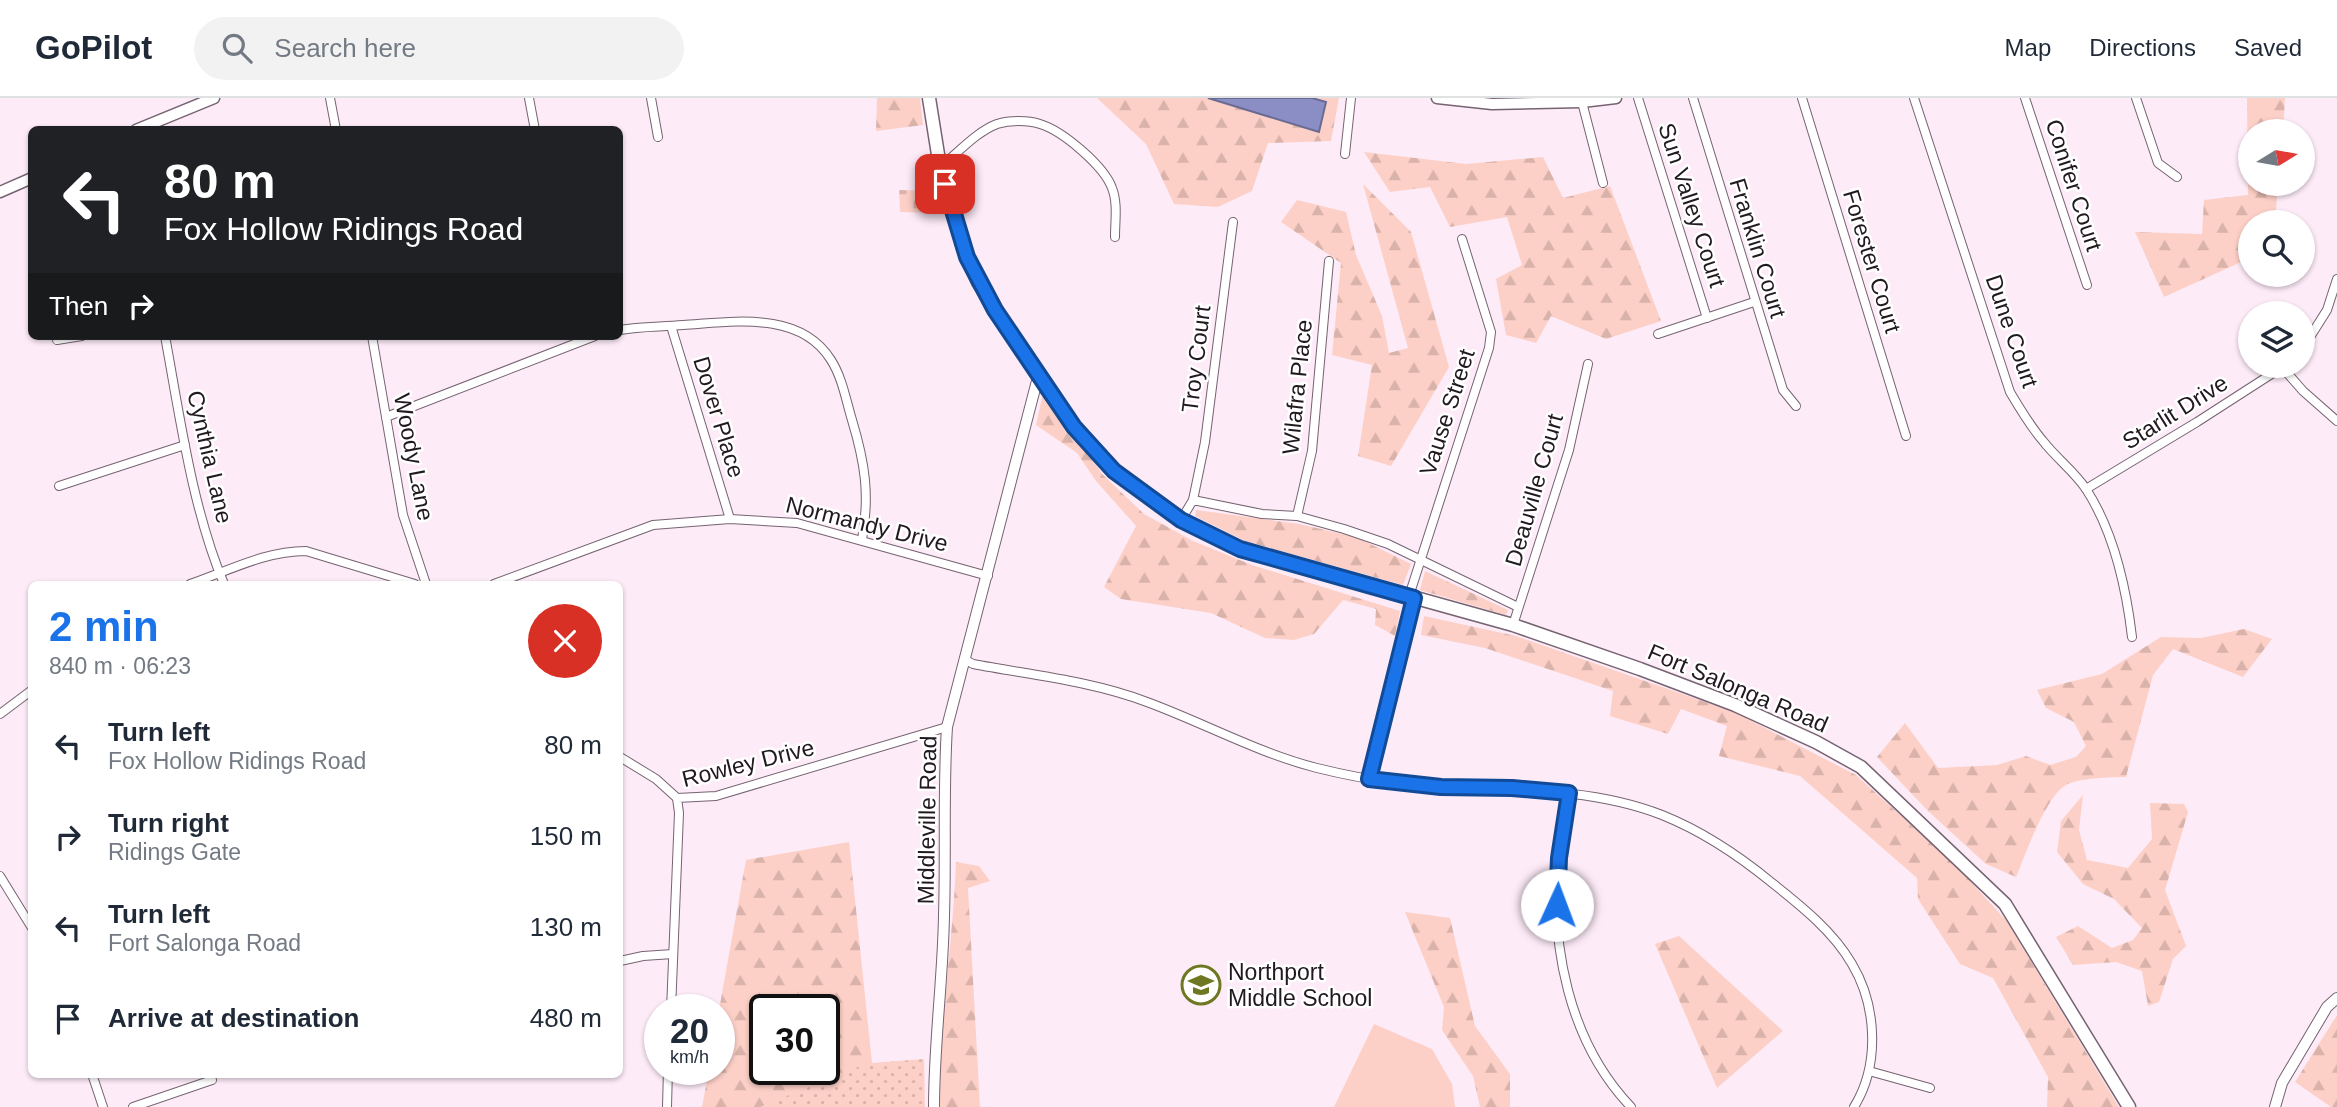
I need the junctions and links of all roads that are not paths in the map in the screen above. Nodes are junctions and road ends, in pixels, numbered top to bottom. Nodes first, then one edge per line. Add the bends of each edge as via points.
1 (214, 98) edge
2 (330, 98) edge
3 (529, 98) edge
4 (651, 98) edge
5 (929, 98) edge
6 (1351, 98) edge
7 (1437, 98) edge
8 (1616, 98) edge
9 (1638, 98) edge
10 (1693, 98) edge
11 (1802, 98) edge
12 (1914, 98) edge
13 (2025, 98) edge
14 (2136, 98) edge
15 (1583, 102) junction
16 (146, 126) edge
17 (335, 126) edge
18 (534, 126) edge
19 (657, 137) dead end
20 (1345, 154) dead end
21 (940, 167) junction
22 (2176, 177) dead end
23 (28, 180) edge
24 (1603, 183) dead end
25 (0, 192) edge
26 (1233, 222) dead end
27 (1115, 237) dead end
28 (1462, 239) dead end
29 (1329, 261) dead end
30 (2337, 279) edge
31 (2087, 285) dead end
32 (1754, 302) junction
33 (1707, 318) junction
34 (671, 326) junction
35 (623, 330) edge
36 (2315, 330) edge
37 (1658, 334) dead end
38 (166, 340) edge
39 (373, 340) edge
40 (585, 340) edge
41 (1588, 365) dead end
42 (1038, 377) junction
43 (2266, 378) edge
44 (2292, 378) edge
45 (1796, 406) dead end
46 (386, 417) junction
47 (2337, 421) edge
48 (1906, 436) dead end
49 (185, 445) junction
50 (59, 486) dead end
51 (2086, 489) junction
52 (1194, 500) junction
53 (1297, 516) junction
54 (730, 519) junction
55 (1181, 520) junction
56 (862, 540) junction
57 (1419, 560) junction
58 (220, 574) junction
59 (988, 576) junction
60 (199, 581) edge
61 (223, 581) edge
62 (405, 581) edge
63 (425, 581) edge
64 (502, 581) edge
65 (1411, 597) junction
66 (1518, 607) junction
67 (1513, 625) junction
68 (2132, 637) dead end
69 (964, 660) junction
70 (28, 693) edge
71 (0, 714) edge
72 (947, 727) junction
73 (623, 759) edge
74 (1369, 779) junction
75 (1569, 793) junction
76 (677, 798) junction
77 (0, 876) edge
78 (28, 922) edge
79 (673, 954) junction
80 (623, 960) edge
81 (672, 994) edge
82 (2337, 998) edge
83 (1869, 1071) junction
84 (93, 1078) edge
85 (212, 1080) dead end
86 (668, 1085) edge
87 (1930, 1087) dead end
88 (103, 1107) edge
89 (133, 1107) edge
90 (667, 1107) edge
91 (934, 1107) edge
92 (1631, 1107) edge
93 (1854, 1107) edge
94 (2129, 1107) edge
95 (2275, 1107) edge

1 - 16 main road
2 - 17 street
3 - 18 street
4 - 19 street
5 - 21 main road, Fort Salonga Road
6 - 20 street
7 - 15 main road via 1492,104
8 - 15 main road
9 - 33 street, Sun Valley Court
10 - 32 street, Franklin Court
11 - 48 street, Forester Court
12 - 51 street, Dune Court via 2010,392 2043,442
13 - 31 street, Conifer Court
14 - 22 street via 2158,163
15 - 24 street
21 - 27 street via 998,124 1041,124 1101,169 1116,204
21 - 42 main road, Fort Salonga Road via 978,282
23 - 25 main road
26 - 52 street, Troy Court
28 - 57 street, Vause Street via 1491,332 1489,348
29 - 53 street, Wilafra Place via 1312,451
30 - 36 street via 2328,310
32 - 33 street, Sun Valley Court
32 - 45 street, Franklin Court via 1783,390
33 - 37 street
34 - 35 street
34 - 54 street, Dover Place
34 - 56 street via 770,322 812,340 830,359 863,461 867,511
38 - 49 street, Cynthia Lane
39 - 46 street, Woody Lane
40 - 46 street
41 - 66 street, Deauville Court via 1569,450
42 - 55 main road, Fort Salonga Road via 1114,471
42 - 59 street, Middleville Road
43 - 51 street, Starlit Drive
44 - 47 street
46 - 63 street, Woody Lane via 403,515
49 - 50 street
49 - 58 street, Cynthia Lane
51 - 68 street, Dune Court via 2114,549
52 - 53 street
52 - 55 street
53 - 57 street via 1388,544
54 - 56 street, Normandy Drive via 797,523
54 - 64 street, Normandy Drive via 653,526
55 - 65 main road, Fort Salonga Road via 1240,549
56 - 59 street, Normandy Drive
57 - 65 street, Vause Street
57 - 66 street
58 - 60 street
58 - 61 street, Cynthia Lane
58 - 62 street via 269,555 306,551
59 - 69 street, Middleville Road
65 - 67 main road, Fort Salonga Road
65 - 74 street, Vause Street
66 - 67 street, Deauville Court
67 - 94 main road, Fort Salonga Road via 1735,705 1861,767 2005,904
69 - 72 street, Middleville Road
69 - 74 street via 1113,691 1281,758
70 - 71 street
72 - 76 street, Rowley Drive via 716,796
72 - 91 street, Middleville Road
73 - 76 street
74 - 75 street
75 - 83 street via 1632,806 1689,827 1747,862 1822,926 1843,949 1867,1000 1872,1029
75 - 92 street via 1557,905 1564,973 1591,1049
76 - 79 street, Rowley Drive
77 - 78 street
79 - 80 street
79 - 81 street, Rowley Drive
82 - 95 street via 2327,1007 2282,1083
83 - 87 street
83 - 93 street
84 - 88 street
85 - 89 street
86 - 90 street

